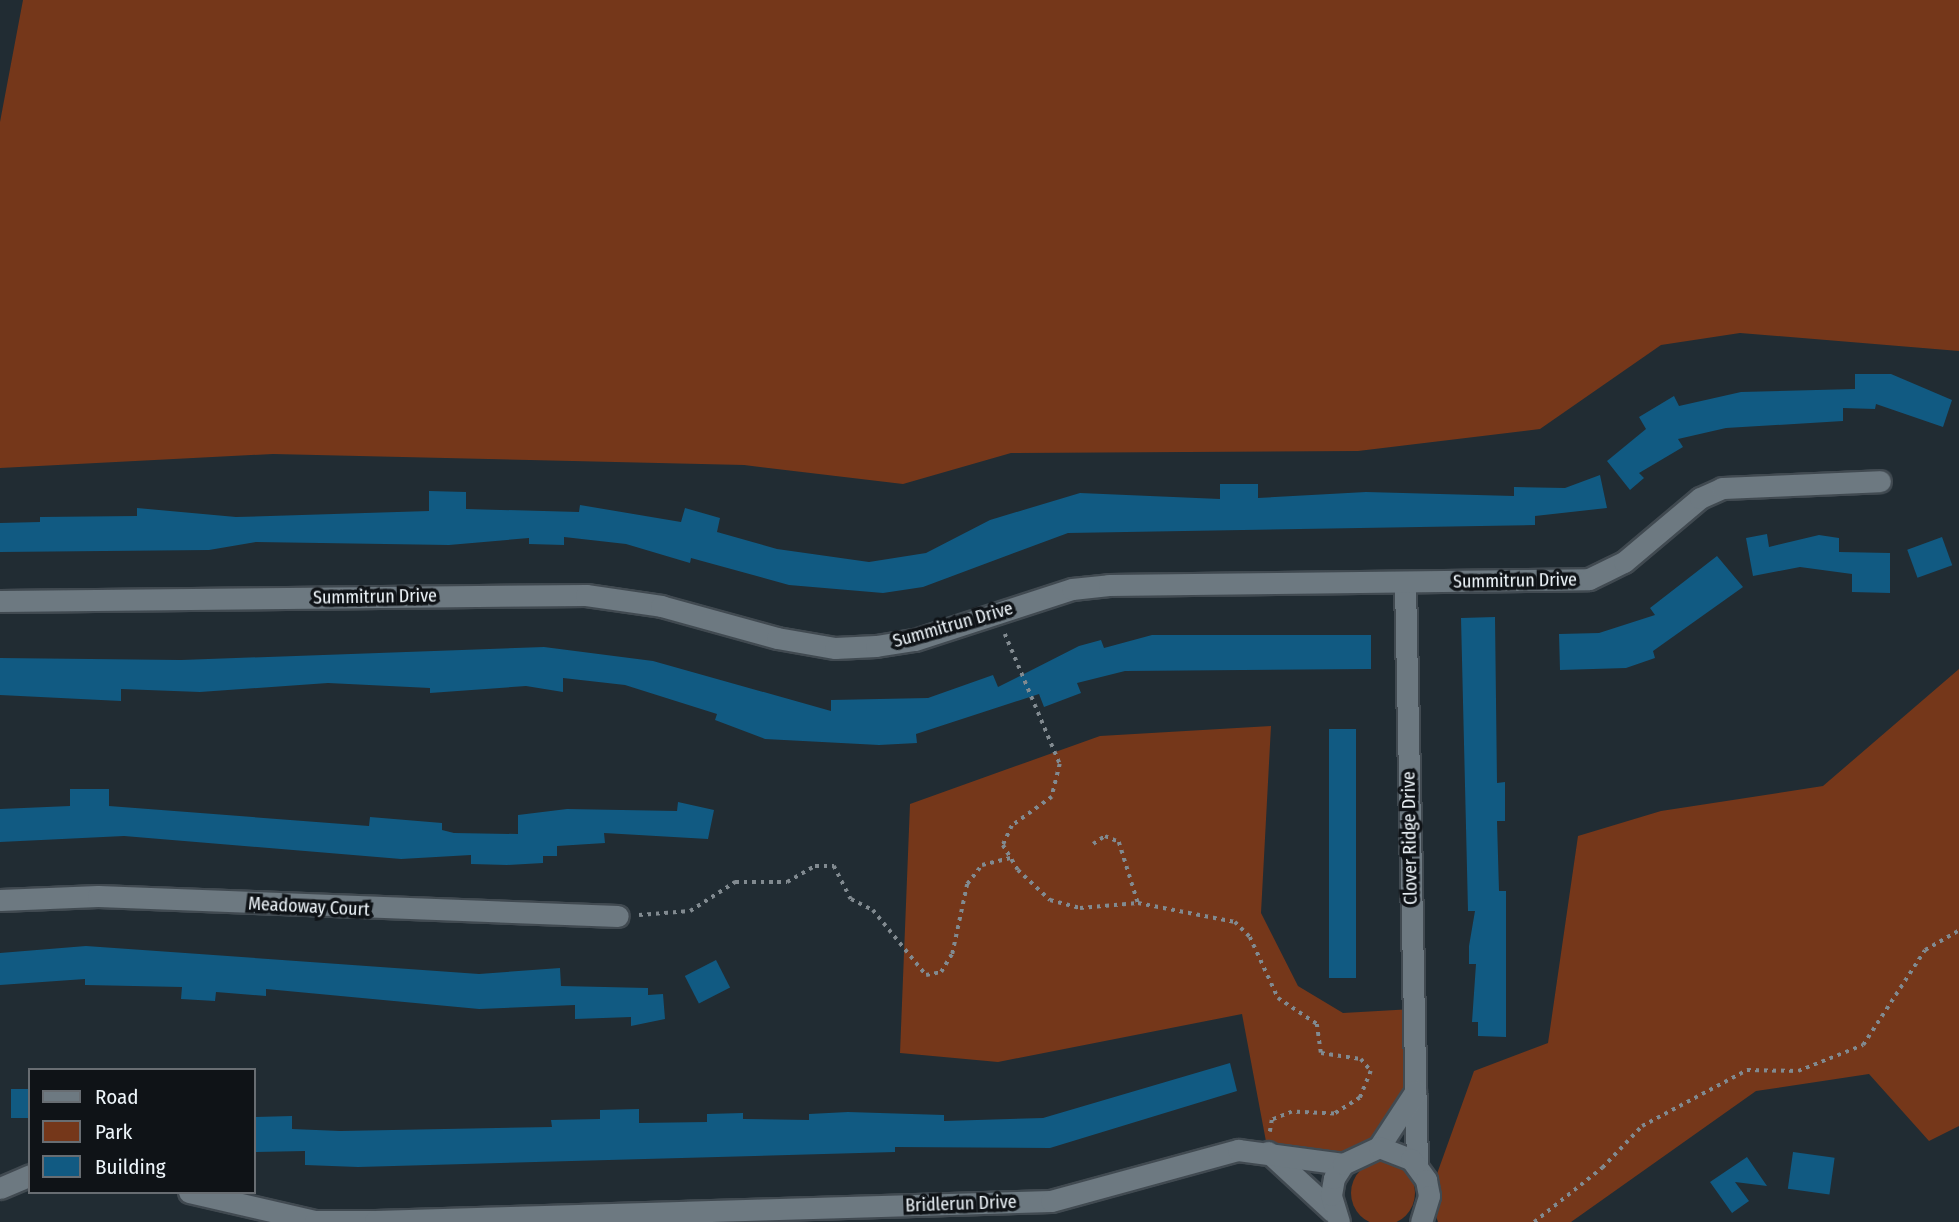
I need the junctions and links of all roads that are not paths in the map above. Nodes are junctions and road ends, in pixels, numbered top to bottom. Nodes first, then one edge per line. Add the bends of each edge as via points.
1 (1880, 481) dead end
2 (1405, 584) junction
3 (0, 601) edge
4 (0, 900) edge
5 (618, 916) road end
6 (1415, 1092) junction
7 (1379, 1147) junction
8 (1268, 1152) junction
9 (1343, 1164) junction
10 (1417, 1165) junction
11 (28, 1176) edge
12 (0, 1188) edge
13 (198, 1194) edge
14 (1429, 1196) junction
15 (1336, 1217) edge
16 (1421, 1222) edge
17 (1438, 1222) edge

1 - 2 street, Summitrun Drive via 1722,488 1700,498 1624,562 1589,579
2 - 3 street, Summitrun Drive via 1072,589 915,639 835,648 661,606 586,595
2 - 6 street, Clover Ridge Drive
4 - 5 street, Meadoway Court via 98,896
6 - 7 street
6 - 10 street, Clover Ridge Drive
7 - 9 street
7 - 10 street
8 - 9 street, Bridlerun Drive
8 - 13 street, Bridlerun Drive via 1238,1150 1051,1201 315,1221
8 - 15 street
9 - 15 street via 1333,1186
10 - 14 street, Clover Ridge Drive
11 - 12 street
14 - 16 street
14 - 17 street, Clover Ridge Drive

